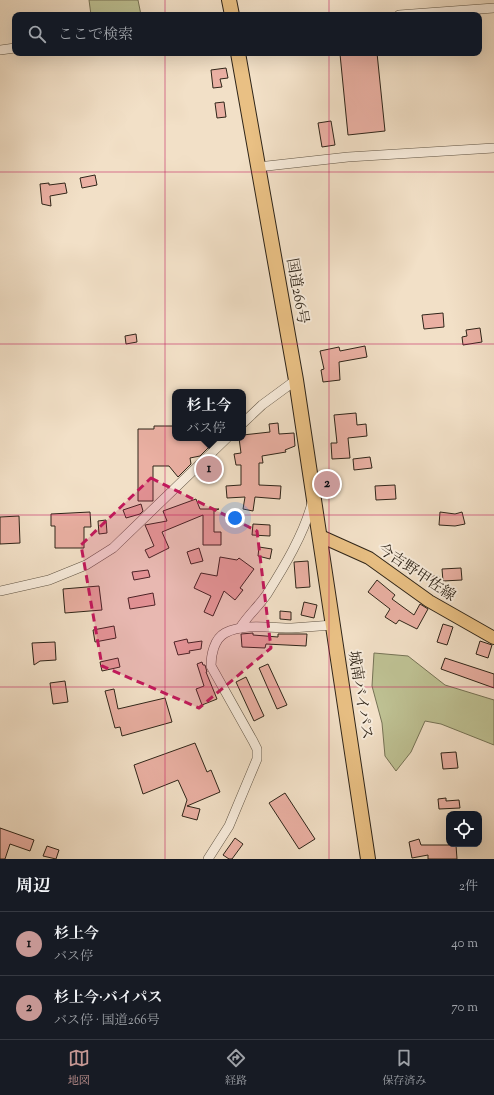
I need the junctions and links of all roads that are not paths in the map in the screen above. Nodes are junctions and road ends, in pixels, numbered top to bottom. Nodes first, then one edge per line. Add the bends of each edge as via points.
1 (229, 0) edge
2 (494, 8) edge
3 (231, 12) edge
4 (440, 12) edge
5 (12, 48) edge
6 (0, 50) edge
7 (239, 56) edge
8 (494, 148) edge
9 (258, 167) junction
10 (296, 380) junction
11 (246, 420) edge
12 (224, 441) edge
13 (314, 494) junction
14 (320, 536) junction
15 (0, 591) edge
16 (333, 625) junction
17 (240, 628) junction
18 (494, 638) edge
19 (208, 859) edge
20 (368, 859) edge

1 - 3 highway
2 - 4 street
5 - 6 street
7 - 9 highway, 国道266号
8 - 9 street via 348,157
9 - 10 highway, 国道266号
10 - 11 street
10 - 13 highway, 国道266号
12 - 15 street via 113,548 86,565 50,580
13 - 14 highway, 国道266号
13 - 17 street via 307,523 266,595 246,617
14 - 16 highway, 城南バイパス
14 - 18 main road, 今吉野甲佐線 via 369,558 429,601
16 - 17 street
16 - 20 highway, 城南バイパス
17 - 19 street via 223,634 211,656 211,666 253,740 257,749 257,759 229,826

